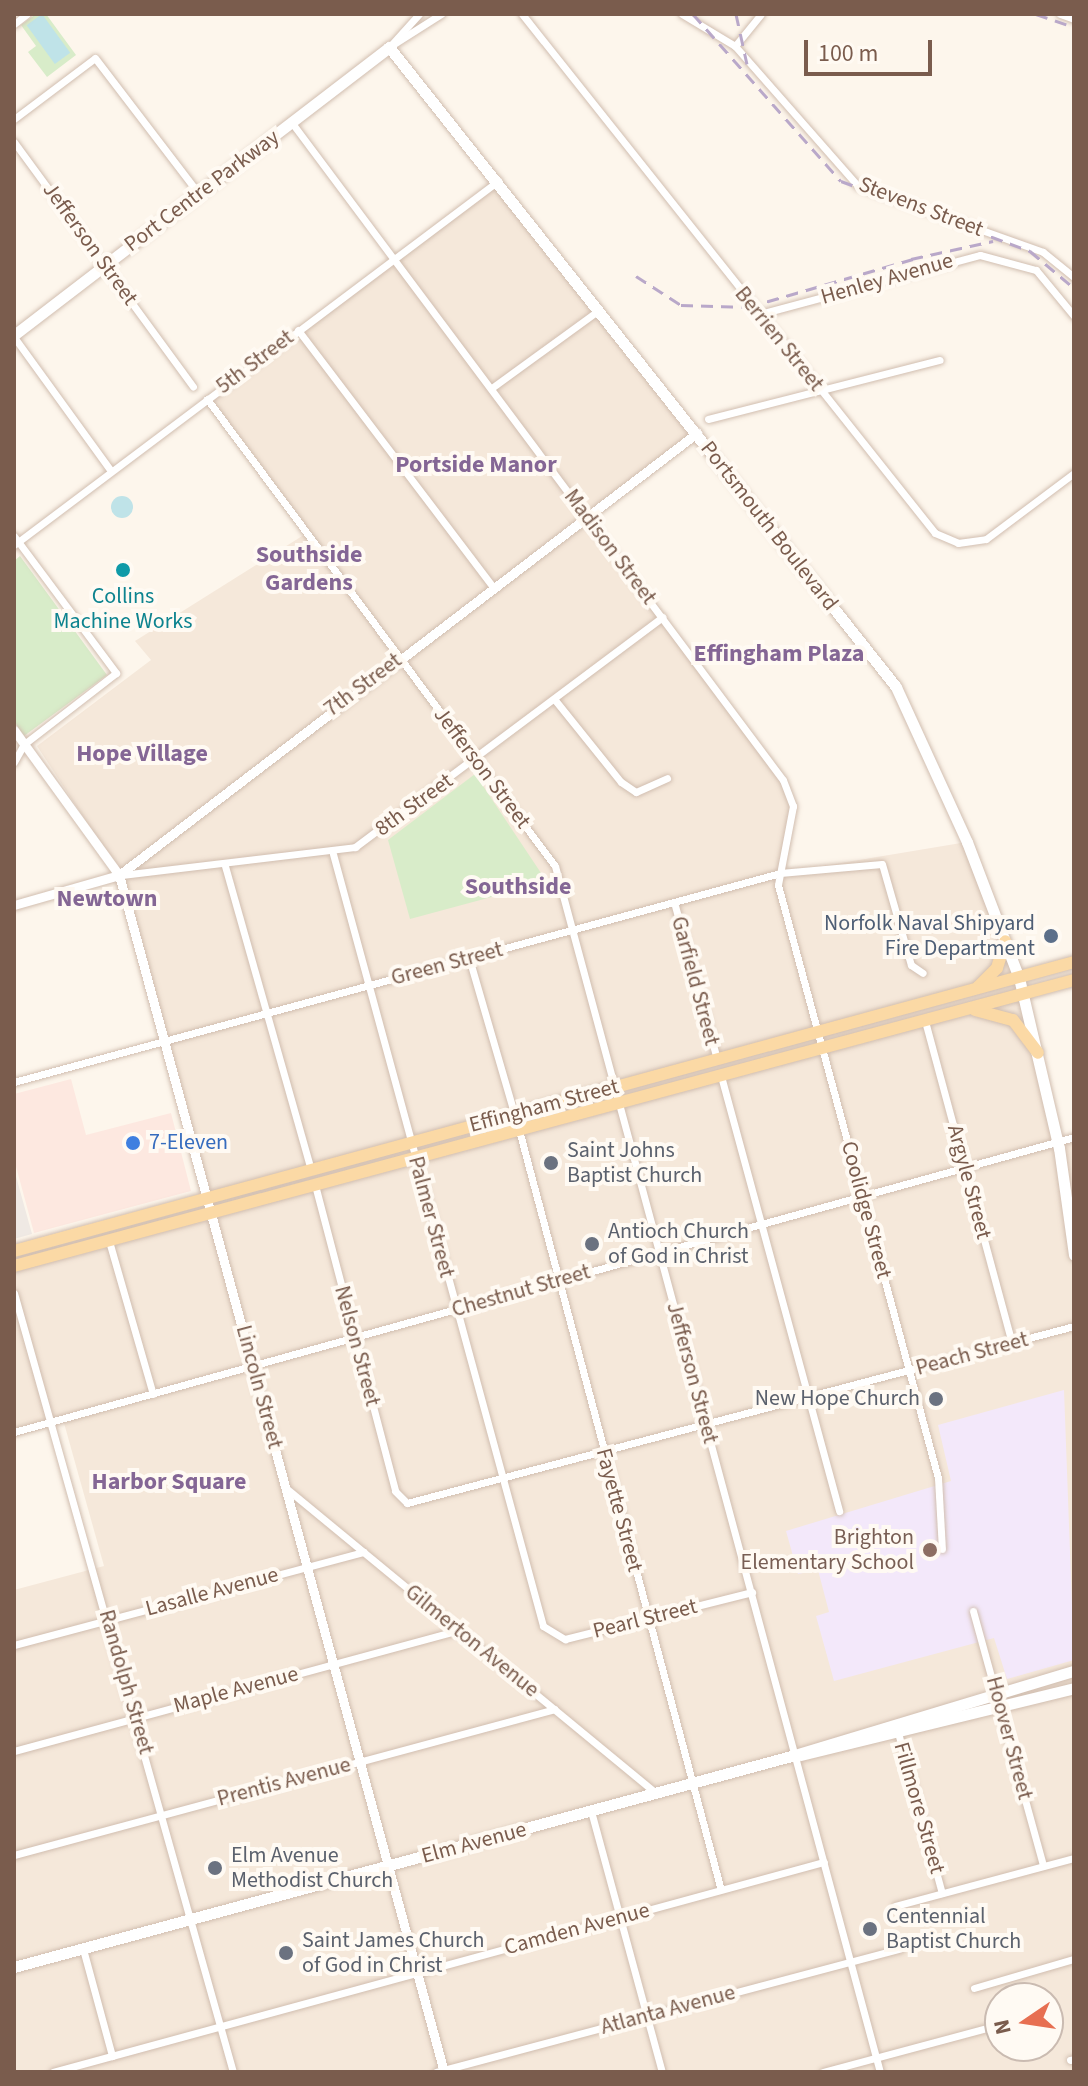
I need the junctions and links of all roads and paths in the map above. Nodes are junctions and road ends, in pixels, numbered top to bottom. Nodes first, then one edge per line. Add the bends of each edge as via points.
1 (27, 14) edge
2 (419, 14) edge
3 (441, 14) edge
4 (522, 14) edge
5 (682, 14) edge
6 (761, 14) edge
7 (1060, 14) edge
8 (1074, 19) edge
9 (14, 24) edge
10 (735, 46) junction
11 (389, 47) junction
12 (14, 119) edge
13 (292, 123) junction
14 (14, 142) edge
15 (498, 181) junction
16 (199, 194) junction
17 (394, 258) junction
18 (106, 264) junction
19 (1074, 277) edge
20 (599, 310) junction
21 (760, 314) junction
22 (1074, 316) edge
23 (298, 330) junction
24 (14, 336) edge
25 (940, 360) dead end
26 (193, 387) dead end
27 (493, 387) junction
28 (820, 391) junction
29 (207, 399) junction
30 (708, 419) dead end
31 (697, 433) junction
32 (111, 471) junction
33 (1074, 473) edge
34 (587, 516) junction
35 (16, 541) edge
36 (493, 587) junction
37 (662, 617) junction
38 (399, 658) junction
39 (555, 700) junction
40 (14, 730) edge
41 (24, 744) junction
42 (475, 760) junction
43 (14, 762) edge
44 (667, 778) dead end
45 (333, 854) junction
46 (225, 866) junction
47 (780, 873) junction
48 (119, 875) junction
49 (674, 902) junction
50 (14, 905) edge
51 (572, 930) junction
52 (1005, 941) junction
53 (469, 958) junction
54 (1074, 962) edge
55 (923, 973) dead end
56 (1019, 978) junction
57 (1074, 983) edge
58 (369, 985) junction
59 (972, 992) junction
60 (1023, 994) junction
61 (964, 1009) junction
62 (267, 1013) junction
63 (925, 1021) junction
64 (818, 1032) junction
65 (165, 1041) junction
66 (822, 1050) junction
67 (1038, 1053) junction
68 (717, 1059) junction
69 (721, 1076) junction
70 (14, 1082) edge
71 (615, 1086) junction
72 (619, 1102) junction
73 (514, 1113) junction
74 (519, 1130) junction
75 (1074, 1137) edge
76 (1058, 1141) junction
77 (412, 1143) junction
78 (415, 1158) junction
79 (965, 1167) junction
80 (311, 1170) junction
81 (315, 1185) junction
82 (862, 1196) junction
83 (208, 1198) junction
84 (212, 1213) junction
85 (760, 1224) junction
86 (109, 1241) junction
87 (14, 1251) edge
88 (659, 1252) junction
89 (1074, 1255) edge
90 (14, 1266) edge
91 (558, 1280) junction
92 (14, 1293) edge
93 (456, 1309) junction
94 (1074, 1326) edge
95 (354, 1337) junction
96 (1012, 1343) junction
97 (253, 1366) junction
98 (909, 1371) junction
99 (153, 1394) junction
100 (808, 1398) junction
101 (51, 1422) junction
102 (707, 1426) junction
103 (14, 1432) edge
104 (604, 1453) junction
105 (502, 1480) junction
106 (287, 1489) junction
107 (407, 1503) joint
108 (839, 1511) dead end
109 (942, 1549) dead end
110 (364, 1552) junction
111 (307, 1567) junction
112 (752, 1592) junction
113 (973, 1611) dead end
114 (649, 1618) junction
115 (109, 1619) junction
116 (543, 1626) joint
117 (459, 1630) junction
118 (14, 1645) edge
119 (333, 1663) junction
120 (1074, 1671) edge
121 (1074, 1688) edge
122 (997, 1692) junction
123 (1001, 1708) junction
124 (555, 1709) junction
125 (137, 1717) junction
126 (896, 1728) junction
127 (14, 1751) edge
128 (795, 1755) junction
129 (360, 1761) junction
130 (693, 1783) junction
131 (656, 1793) junction
132 (591, 1811) junction
133 (164, 1815) junction
134 (14, 1855) edge
135 (1074, 1858) edge
136 (824, 1862) junction
137 (388, 1866) junction
138 (1043, 1866) junction
139 (721, 1890) junction
140 (942, 1893) junction
141 (895, 1906) dead end
142 (621, 1918) junction
143 (192, 1919) junction
144 (901, 1948) dead end
145 (83, 1949) junction
146 (1074, 1959) edge
147 (850, 1960) junction
148 (14, 1967) edge
149 (416, 1973) junction
150 (974, 1988) dead end
151 (647, 2015) junction
152 (220, 2027) junction
153 (984, 2029) edge
154 (112, 2056) junction
155 (876, 2058) junction
156 (441, 2071) edge
157 (53, 2072) edge
158 (233, 2072) edge
159 (662, 2072) edge
160 (823, 2072) edge
161 (880, 2072) edge

1 - 9 street
2 - 11 street
3 - 11 street
4 - 21 street, Berrien Street
5 - 10 street, Stevens Street
6 - 10 street
7 - 8 street
10 - 19 street, Stevens Street via 858,186 1043,252
11 - 13 main road, Port Centre Parkway
11 - 15 main road, Portsmouth Boulevard
12 - 16 street via 95,58
13 - 16 main road, Port Centre Parkway
13 - 17 street, Madison Street
14 - 18 street, Jefferson Street
15 - 17 street, 5th Street
15 - 20 main road, Portsmouth Boulevard
16 - 18 main road, Port Centre Parkway
17 - 23 street, 5th Street
17 - 27 street, Madison Street
18 - 24 main road, Port Centre Parkway
18 - 26 street, Jefferson Street
20 - 27 street
20 - 31 main road, Portsmouth Boulevard
21 - 22 street, Henley Avenue via 971,255 1015,260 1041,275
21 - 28 street, Berrien Street
23 - 29 street, 5th Street
23 - 36 street
24 - 32 street
25 - 28 street
27 - 34 street, Madison Street
28 - 30 street
28 - 33 street, Berrien Street via 946,539 992,536
29 - 32 street, 5th Street
29 - 38 street, Jefferson Street
31 - 34 street, 7th Street
31 - 52 main road, Portsmouth Boulevard via 896,687
32 - 35 street, 5th Street
34 - 36 street, 7th Street
34 - 37 street, Madison Street
35 - 41 street via 116,673
36 - 38 street, 7th Street
37 - 39 street, 8th Street
37 - 47 street, Madison Street via 783,780 793,806
38 - 42 street, Jefferson Street
38 - 48 street, 7th Street
39 - 42 street, 8th Street
39 - 44 street via 621,782 636,792
40 - 41 street, Lincoln Street
41 - 43 street
41 - 48 street, Lincoln Street
42 - 45 street, 8th Street via 355,847
42 - 51 street, Jefferson Street via 555,866
45 - 46 street, 8th Street
45 - 58 street, Palmer Street
46 - 48 street, 8th Street
46 - 62 street
47 - 49 street, Green Street
47 - 55 street, Green Street via 882,864 911,965
47 - 64 street, Coolidge Street
48 - 50 street, 7th Street
48 - 65 street, Lincoln Street
49 - 51 street, Green Street
49 - 68 street, Garfield Street
51 - 53 street, Green Street
51 - 71 street, Jefferson Street
52 - 56 main road, Portsmouth Boulevard
52 - 59 main road via 997,968
53 - 58 street, Green Street
53 - 73 street
54 - 56 main road, Effingham Street
56 - 59 main road, Effingham Street
56 - 60 main road, Portsmouth Boulevard
57 - 60 main road, Effingham Street
58 - 62 street, Green Street
58 - 77 street, Palmer Street
59 - 64 main road, Effingham Street
60 - 61 main road, Effingham Street
60 - 67 main road, Portsmouth Boulevard
61 - 63 main road, Effingham Street
61 - 67 main road via 1008,1016
62 - 65 street, Green Street
62 - 80 street
63 - 66 main road, Effingham Street
63 - 79 street, Argyle Street
64 - 66 street, Coolidge Street
64 - 68 main road, Effingham Street
65 - 70 street, Green Street
65 - 83 street, Lincoln Street
66 - 69 main road, Effingham Street
66 - 82 street, Coolidge Street
67 - 76 main road, Portsmouth Boulevard
68 - 71 main road, Effingham Street
69 - 72 main road, Effingham Street
69 - 85 street, Garfield Street
71 - 72 street, Jefferson Street
71 - 73 main road, Effingham Street
72 - 74 main road, Effingham Street
72 - 88 street, Jefferson Street
73 - 77 main road, Effingham Street
74 - 78 main road, Effingham Street
74 - 91 street, Fayette Street
75 - 76 street, Chestnut Street
76 - 79 street, Chestnut Street
76 - 89 main road, Portsmouth Boulevard
77 - 78 street, Palmer Street
77 - 80 main road, Effingham Street
78 - 81 main road, Effingham Street
78 - 93 street, Palmer Street
79 - 82 street, Chestnut Street
79 - 96 street, Argyle Street
80 - 83 main road, Effingham Street
81 - 84 main road, Effingham Street
81 - 95 street, Nelson Street
82 - 85 street, Chestnut Street
82 - 98 street, Coolidge Street
83 - 84 street, Lincoln Street
83 - 87 main road, Effingham Street
84 - 86 main road, Effingham Street
84 - 97 street, Lincoln Street
85 - 88 street, Chestnut Street
85 - 100 street, Garfield Street
86 - 90 main road, Effingham Street
86 - 99 street
88 - 91 street, Chestnut Street
88 - 102 street, Jefferson Street
91 - 93 street, Chestnut Street
91 - 104 street, Fayette Street
92 - 101 street, Randolph Street
93 - 95 street, Chestnut Street
93 - 105 street, Palmer Street
94 - 96 street, Peach Street
95 - 97 street, Chestnut Street
95 - 107 street, Nelson Street via 395,1491
96 - 98 street, Peach Street
97 - 99 street, Chestnut Street
97 - 106 street, Lincoln Street
98 - 100 street, Peach Street
98 - 109 street, Coolidge Street via 939,1485
99 - 101 street, Chestnut Street
100 - 102 street, Peach Street
100 - 108 street, Garfield Street
101 - 103 street, Chestnut Street
101 - 115 street, Randolph Street
102 - 104 street, Peach Street
102 - 112 street, Jefferson Street
104 - 105 street, Peach Street
104 - 114 street, Fayette Street
105 - 107 street, Peach Street
105 - 116 street, Palmer Street
106 - 110 street, Gilmerton Avenue
106 - 111 street, Lincoln Street
110 - 111 street, Lasalle Avenue
110 - 117 street, Gilmerton Avenue
111 - 115 street, Lasalle Avenue
111 - 119 street, Lincoln Street
112 - 114 street, Pearl Street
112 - 128 street, Jefferson Street
113 - 122 street, Hoover Street
114 - 116 street, Pearl Street via 565,1639
114 - 130 street, Fayette Street
115 - 118 street, Lasalle Avenue
115 - 125 street, Randolph Street
117 - 119 street, Maple Avenue
117 - 124 street, Gilmerton Avenue
119 - 125 street, Maple Avenue
119 - 129 street, Lincoln Street
120 - 122 main road, Elm Avenue
121 - 123 main road, Elm Avenue
122 - 123 street, Hoover Street
122 - 126 main road, Elm Avenue
123 - 126 main road, Elm Avenue
123 - 138 street, Hoover Street
124 - 129 street, Prentis Avenue
124 - 131 street, Gilmerton Avenue
125 - 127 street, Maple Avenue
125 - 133 street, Randolph Street
126 - 128 main road, Elm Avenue
126 - 140 street, Fillmore Street
128 - 130 main road, Elm Avenue
128 - 136 street, Jefferson Street
129 - 133 street, Prentis Avenue
129 - 137 street, Lincoln Street
130 - 131 main road, Elm Avenue
130 - 139 street, Fayette Street
131 - 132 main road, Elm Avenue
132 - 137 main road, Elm Avenue
132 - 142 street
133 - 134 street, Prentis Avenue
133 - 143 street, Randolph Street
135 - 138 street
136 - 139 street, Camden Avenue
136 - 147 street, Jefferson Street
137 - 143 main road, Elm Avenue
137 - 149 street, Lincoln Street
138 - 140 street
139 - 142 street, Camden Avenue
140 - 141 street
142 - 149 street, Camden Avenue
142 - 151 street
143 - 145 main road, Elm Avenue
143 - 152 street, Randolph Street
144 - 147 street, Atlanta Avenue
145 - 148 main road, Elm Avenue
145 - 154 street
146 - 150 street
147 - 151 street, Atlanta Avenue
147 - 155 street, Jefferson Street
149 - 152 street, Camden Avenue
149 - 156 street, Lincoln Street
151 - 156 street, Atlanta Avenue
151 - 159 street
152 - 154 street, Camden Avenue
152 - 158 street, Randolph Street
153 - 155 street
154 - 157 street, Camden Avenue
155 - 160 street
155 - 161 street, Jefferson Street

